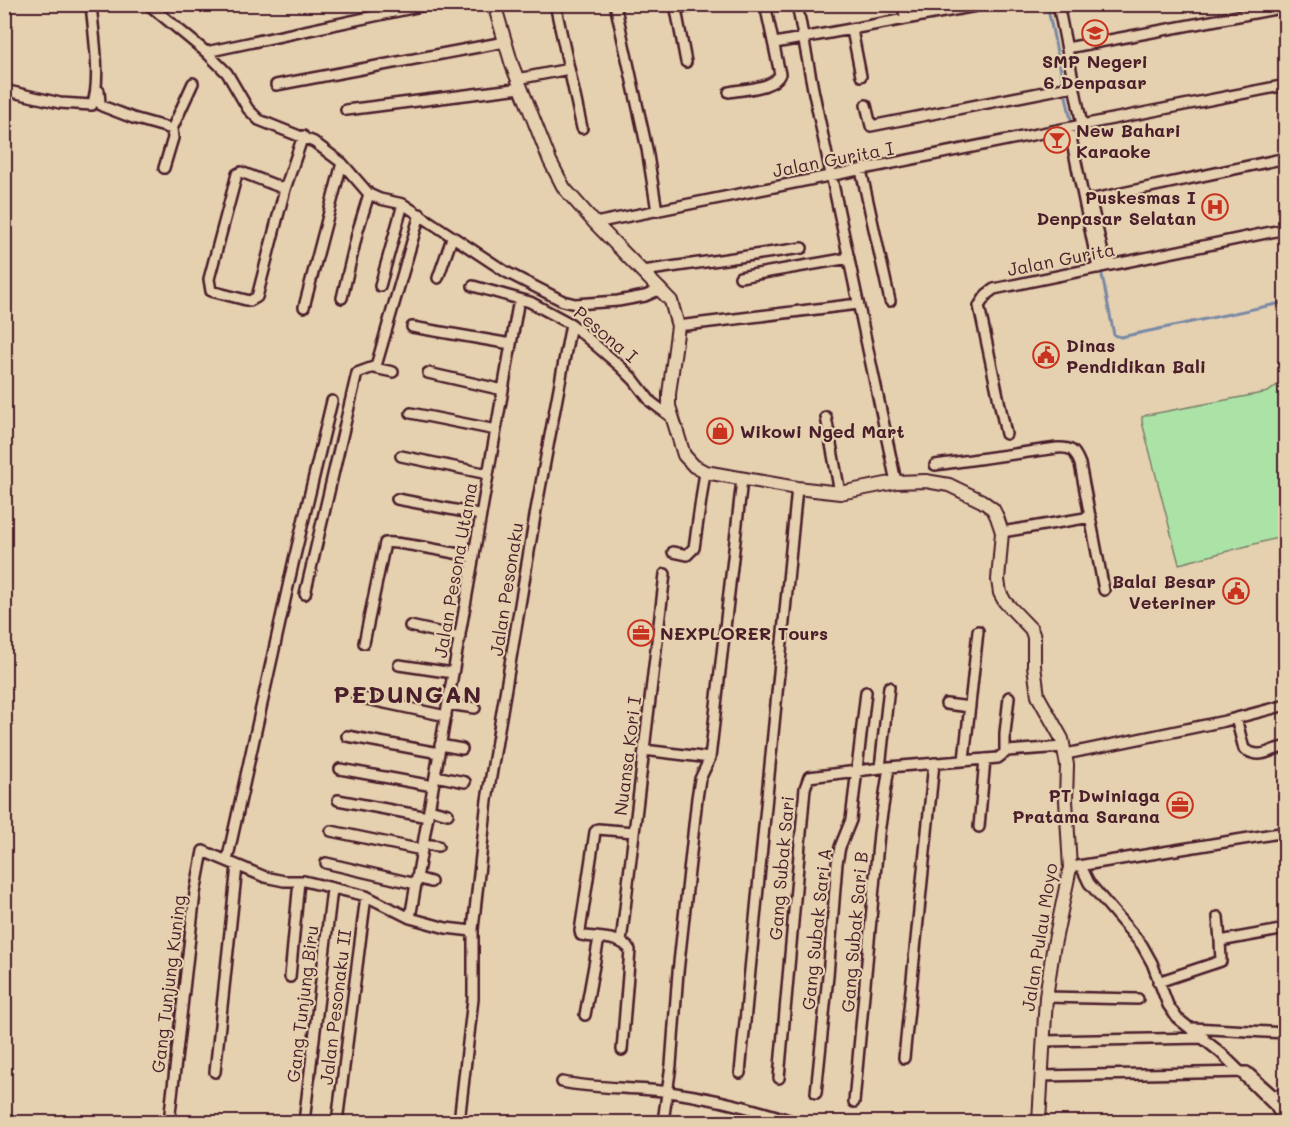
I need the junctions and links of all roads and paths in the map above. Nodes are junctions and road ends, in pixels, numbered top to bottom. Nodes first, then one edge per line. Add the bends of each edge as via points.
1 (91, 4) edge
2 (96, 4) edge
3 (148, 4) edge
4 (431, 4) edge
5 (494, 4) edge
6 (555, 4) edge
7 (615, 4) edge
8 (675, 4) edge
9 (765, 4) edge
10 (797, 4) edge
11 (902, 4) edge
12 (987, 4) edge
13 (1058, 4) edge
14 (972, 6) edge
15 (1286, 7) edge
16 (906, 20) junction
17 (852, 30) junction
18 (804, 38) junction
19 (505, 42) junction
20 (775, 43) junction
21 (1067, 48) junction
22 (206, 52) junction
23 (687, 62) dead end
24 (569, 69) junction
25 (861, 76) dead end
26 (193, 83) dead end
27 (519, 83) junction
28 (276, 85) dead end
29 (1286, 85) edge
30 (1072, 86) junction
31 (4, 90) edge
32 (729, 92) dead end
33 (866, 105) dead end
34 (346, 110) dead end
35 (1074, 127) junction
36 (582, 128) dead end
37 (172, 129) junction
38 (303, 136) junction
39 (1286, 158) edge
40 (342, 163) junction
41 (164, 168) dead end
42 (861, 170) junction
43 (832, 176) junction
44 (285, 189) junction
45 (369, 194) junction
46 (403, 204) junction
47 (657, 211) junction
48 (420, 214) junction
49 (1090, 215) junction
50 (595, 223) junction
51 (1286, 229) edge
52 (452, 238) junction
53 (802, 248) dead end
54 (849, 258) junction
55 (1102, 267) junction
56 (643, 271) junction
57 (740, 277) dead end
58 (438, 278) dead end
59 (380, 286) dead end
60 (473, 286) dead end
61 (661, 289) junction
62 (342, 298) dead end
63 (519, 298) junction
64 (890, 300) dead end
65 (858, 304) junction
66 (304, 307) dead end
67 (572, 324) junction
68 (678, 326) junction
69 (412, 327) dead end
70 (511, 344) junction
71 (374, 368) junction
72 (393, 372) dead end
73 (428, 373) dead end
74 (503, 390) junction
75 (332, 401) dead end
76 (411, 413) dead end
77 (671, 417) junction
78 (826, 417) dead end
79 (496, 430) junction
80 (1006, 434) dead end
81 (401, 456) dead end
82 (935, 465) dead end
83 (705, 472) junction
84 (488, 474) junction
85 (742, 480) junction
86 (896, 482) junction
87 (797, 488) junction
88 (840, 493) junction
89 (397, 499) dead end
90 (481, 515) junction
91 (1090, 518) junction
92 (1002, 532) junction
93 (673, 552) dead end
94 (474, 557) junction
95 (665, 573) dead end
96 (1104, 590) dead end
97 (305, 594) dead end
98 (410, 626) dead end
99 (978, 631) dead end
100 (460, 637) junction
101 (364, 643) dead end
102 (399, 665) dead end
103 (453, 673) junction
104 (889, 687) dead end
105 (866, 692) dead end
106 (1009, 697) dead end
107 (357, 698) dead end
108 (448, 704) junction
109 (946, 704) dead end
110 (1286, 705) edge
111 (970, 707) junction
112 (474, 708) dead end
113 (446, 716) junction
114 (1236, 718) junction
115 (347, 736) dead end
116 (1286, 747) edge
117 (440, 749) junction
118 (462, 749) dead end
119 (1060, 749) junction
120 (644, 750) junction
121 (1005, 753) junction
122 (710, 758) junction
123 (985, 759) junction
124 (964, 760) junction
125 (934, 763) junction
126 (884, 767) junction
127 (340, 769) dead end
128 (857, 770) junction
129 (434, 781) junction
130 (465, 782) dead end
131 (338, 800) dead end
132 (428, 813) junction
133 (448, 814) dead end
134 (979, 827) dead end
135 (331, 831) dead end
136 (634, 832) junction
137 (1286, 832) edge
138 (438, 846) dead end
139 (422, 847) junction
140 (227, 861) junction
141 (326, 864) dead end
142 (237, 866) junction
143 (1075, 867) junction
144 (300, 881) junction
145 (416, 881) junction
146 (431, 882) dead end
147 (332, 889) junction
148 (366, 896) junction
149 (1218, 917) dead end
150 (410, 918) junction
151 (1286, 930) edge
152 (472, 931) junction
153 (599, 938) junction
154 (1220, 941) junction
155 (621, 942) junction
156 (290, 977) dead end
157 (1158, 982) junction
158 (1046, 996) junction
159 (1138, 999) dead end
160 (585, 1015) dead end
161 (1192, 1028) junction
162 (1286, 1033) edge
163 (1204, 1038) junction
164 (1042, 1041) junction
165 (622, 1050) dead end
166 (904, 1058) dead end
167 (215, 1072) dead end
168 (740, 1073) dead end
169 (1240, 1074) junction
170 (1041, 1076) junction
171 (779, 1078) dead end
172 (562, 1082) dead end
173 (668, 1092) junction
174 (816, 1093) dead end
175 (1286, 1096) edge
176 (854, 1102) dead end
177 (169, 1122) edge
178 (304, 1122) edge
179 (337, 1122) edge
180 (459, 1122) edge
181 (663, 1122) edge
182 (795, 1122) edge
183 (1039, 1122) edge
184 (1285, 1122) edge

1 - 31 street via 96,83 92,105 60,103
2 - 37 street via 100,104
3 - 22 street
4 - 22 street
5 - 19 street
6 - 24 street
7 - 47 street
8 - 23 street
9 - 20 street
10 - 18 street
11 - 16 street
12 - 14 street
13 - 21 street
14 - 16 street
15 - 21 street
16 - 17 street
17 - 18 street
17 - 25 street
18 - 20 street
18 - 43 street
19 - 27 street
19 - 28 street
20 - 32 street via 778,78
21 - 30 street
22 - 38 street via 227,73 254,116
24 - 27 street
24 - 36 street
26 - 37 street
27 - 34 street
27 - 50 street via 556,174
29 - 35 street, Jalan Gurita I
30 - 33 street via 871,126
30 - 35 street
35 - 42 street, Jalan Gurita I
35 - 49 street
37 - 41 street
38 - 40 street
38 - 44 street
39 - 49 street via 1100,196 1092,202
40 - 45 street
40 - 66 street
42 - 43 street, Jalan Gurita I
42 - 64 street
43 - 47 street, Jalan Gurita I
43 - 54 street
44 - 44 street via 255,299 211,291 209,279 237,174 248,174
45 - 46 street
45 - 62 street
46 - 48 street
46 - 59 street
47 - 50 street, Jalan Gurita I
48 - 52 street
48 - 71 street
49 - 55 street
50 - 56 street
51 - 55 street, Jalan Gurita
52 - 58 street
52 - 61 street via 506,272 569,302 618,301
53 - 56 street
54 - 57 street
54 - 65 street
55 - 80 street, Jalan Gurita via 994,289 981,301
56 - 61 street
60 - 63 street, Pesona I
61 - 68 street via 671,301
63 - 67 street, Pesona I
63 - 70 street, Jalan Pesona Utama
65 - 68 street
65 - 86 street
67 - 77 street, Pesona I
67 - 152 street, Jalan Pesonaku via 487,800
68 - 77 street via 669,394
69 - 70 street
70 - 74 street, Jalan Pesona Utama
71 - 72 street
71 - 97 street via 357,373
73 - 74 street
74 - 79 street, Jalan Pesona Utama
75 - 140 street
76 - 79 street
77 - 83 street via 684,455
78 - 88 street
79 - 84 street, Jalan Pesona Utama
81 - 84 street
82 - 91 street via 1068,447 1074,450 1080,464
83 - 85 street
83 - 93 street via 694,548 687,555
84 - 90 street, Jalan Pesona Utama
85 - 87 street
85 - 122 street
86 - 88 street
86 - 92 street via 950,485 993,509
87 - 88 street
87 - 168 street
89 - 90 street
90 - 94 street, Jalan Pesona Utama
91 - 92 street
91 - 96 street
92 - 119 street, Jalan Pulau Moyo via 1000,593 1031,629 1038,696 1062,739
94 - 100 street, Jalan Pesona Utama
94 - 101 street via 385,543
95 - 120 street, Nuansa Kori I
98 - 100 street
99 - 111 street
100 - 103 street, Jalan Pesona Utama
102 - 103 street
103 - 108 street, Jalan Pesona Utama
104 - 126 street, Gang Subak Sari B
105 - 128 street, Gang Subak Sari A
106 - 121 street
107 - 113 street
108 - 112 street
108 - 113 street, Jalan Pesona Utama
109 - 111 street
110 - 114 street, Gang Subak Sari
111 - 124 street
113 - 117 street, Jalan Pesona Utama
114 - 116 street via 1244,749 1252,754
114 - 119 street, Gang Subak Sari
115 - 117 street
117 - 118 street
117 - 129 street, Jalan Pesona Utama
119 - 121 street, Gang Subak Sari
119 - 143 street, Jalan Pulau Moyo
120 - 122 street
120 - 136 street, Nuansa Kori I
121 - 123 street, Gang Subak Sari via 999,758
122 - 173 street via 700,779 697,798
123 - 124 street, Gang Subak Sari
123 - 134 street
124 - 125 street, Gang Subak Sari
125 - 126 street, Gang Subak Sari
125 - 166 street
126 - 128 street, Gang Subak Sari
126 - 176 street, Gang Subak Sari B
127 - 129 street
128 - 171 street, Gang Subak Sari via 808,778
128 - 174 street, Gang Subak Sari A via 851,820 837,863
129 - 130 street
129 - 132 street, Jalan Pesona Utama
131 - 132 street
132 - 133 street
132 - 139 street, Jalan Pesona Utama
135 - 139 street
136 - 153 street via 604,828 595,832 580,931 582,935
136 - 155 street, Nuansa Kori I
137 - 143 street
138 - 139 street
139 - 145 street, Jalan Pesona Utama
140 - 142 street
140 - 177 street, Gang Tunjung Kuning via 203,850
141 - 145 street
142 - 144 street via 272,879
142 - 167 street
143 - 157 street via 1142,945
143 - 158 street, Jalan Pulau Moyo via 1053,950
144 - 147 street
144 - 156 street
145 - 146 street
145 - 150 street, Jalan Pesona Utama
147 - 148 street
147 - 178 street, Gang Tunjung Biru
148 - 150 street
148 - 179 street, Jalan Pesonaku II
149 - 154 street
150 - 152 street
151 - 154 street
152 - 180 street, Jalan Pesonaku via 473,999
153 - 155 street
153 - 160 street
154 - 157 street via 1221,962
155 - 165 street via 630,950
157 - 161 street via 1177,1018
158 - 159 street
158 - 164 street, Jalan Pulau Moyo
161 - 162 street
161 - 163 street
163 - 164 street
163 - 169 street
164 - 170 street, Jalan Pulau Moyo
169 - 170 street
169 - 175 street via 1249,1073 1274,1095
169 - 184 street via 1275,1106
170 - 183 street, Jalan Pulau Moyo
172 - 173 street
173 - 181 street
173 - 182 street via 740,1104

